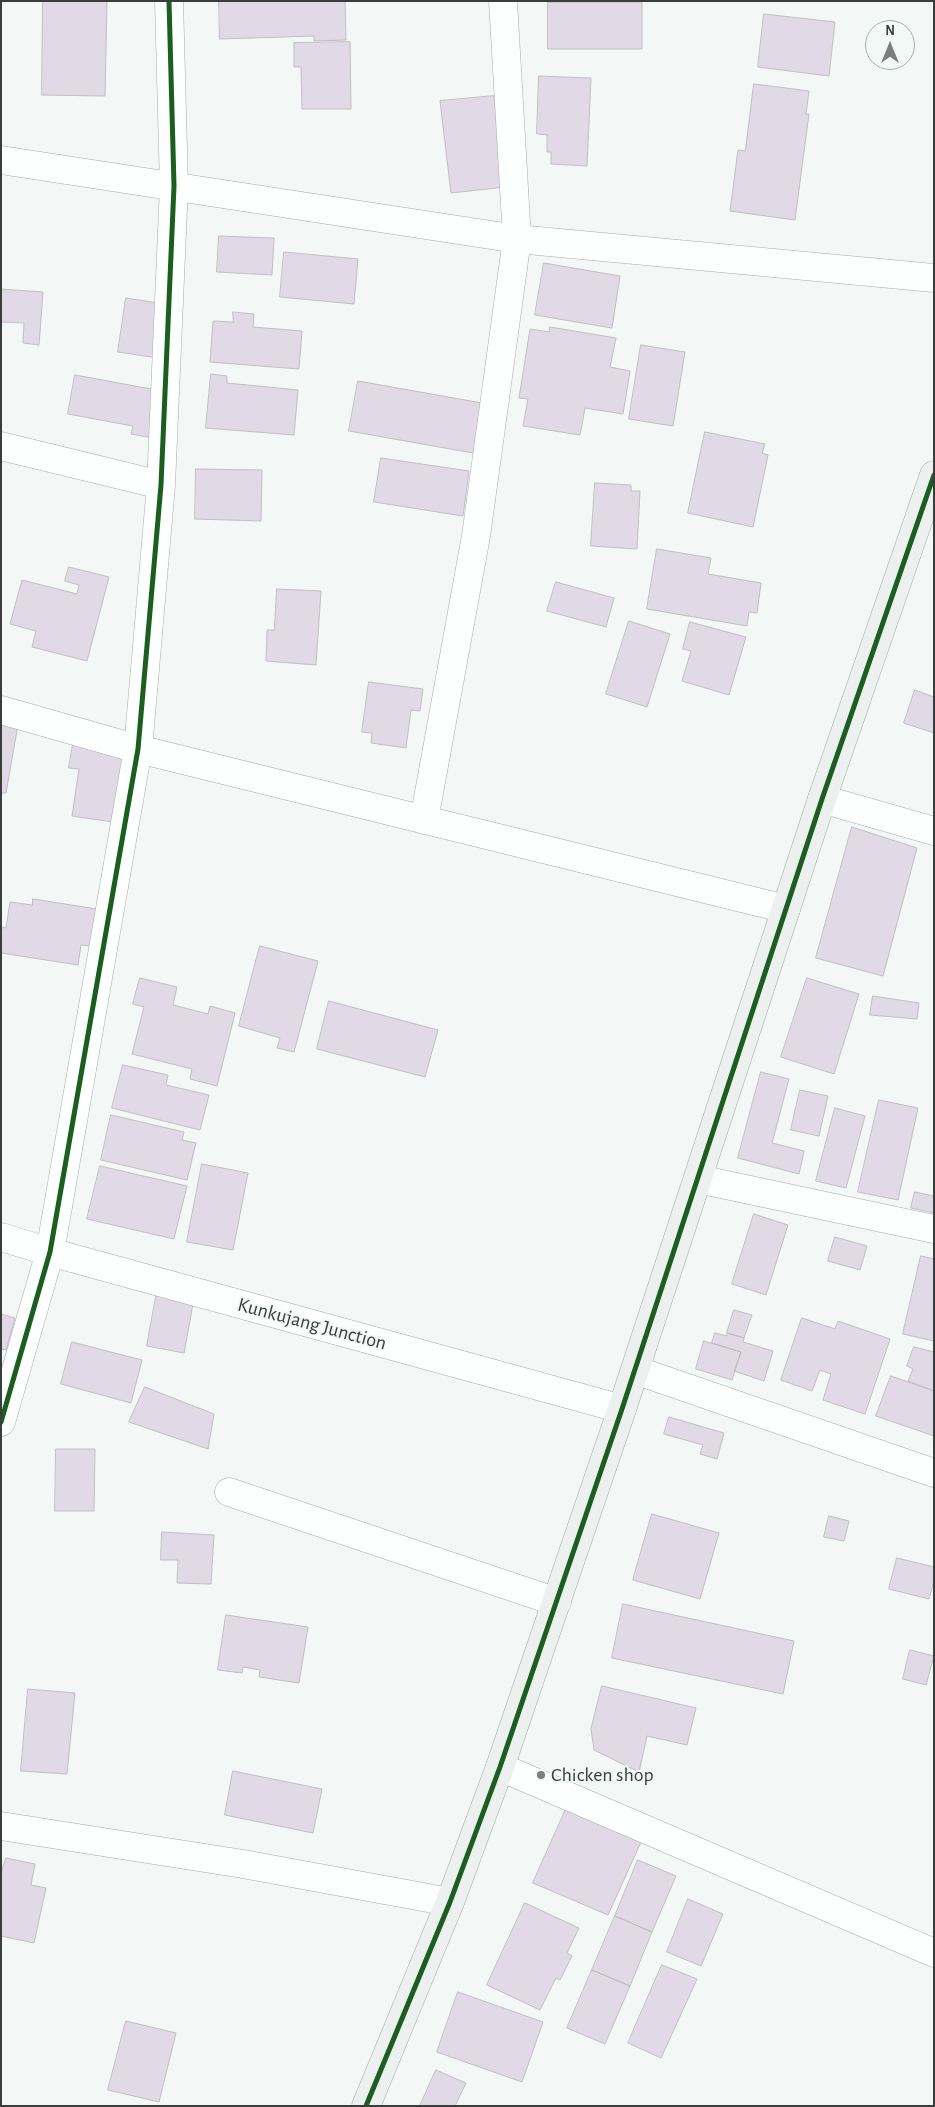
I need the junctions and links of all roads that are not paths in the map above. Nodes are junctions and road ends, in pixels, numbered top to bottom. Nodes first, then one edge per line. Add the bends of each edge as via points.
1 (169, 1) edge
2 (503, 1) edge
3 (1, 160) edge
4 (174, 186) junction
5 (517, 239) junction
6 (934, 278) edge
7 (1, 446) edge
8 (934, 475) edge
9 (161, 485) junction
10 (1, 710) edge
11 (138, 749) junction
12 (822, 799) junction
13 (424, 820) junction
14 (934, 831) edge
15 (786, 909) junction
16 (698, 1180) junction
17 (934, 1229) edge
18 (1, 1237) edge
19 (50, 1252) junction
20 (635, 1370) junction
21 (622, 1409) junction
22 (1, 1422) edge
23 (934, 1472) edge
24 (229, 1492) dead end
25 (556, 1602) junction
26 (500, 1767) junction
27 (1, 1826) edge
28 (450, 1902) junction
29 (934, 1953) edge
30 (366, 2106) edge

1 - 4 street
2 - 5 street
3 - 4 street
4 - 5 street
4 - 9 street
5 - 6 street
5 - 13 street via 476,536
7 - 9 street
8 - 12 street
9 - 11 street
10 - 11 street
11 - 13 street
11 - 19 street
12 - 14 street
12 - 15 street
13 - 15 street
15 - 16 street
16 - 17 street
16 - 20 street
18 - 19 street, Kunkujang Junction
19 - 21 street, Kunkujang Junction
19 - 22 street
20 - 21 street
20 - 23 street
21 - 25 street
24 - 25 street
25 - 26 street
26 - 28 street
26 - 29 street
27 - 28 street via 243,1864
28 - 30 street

